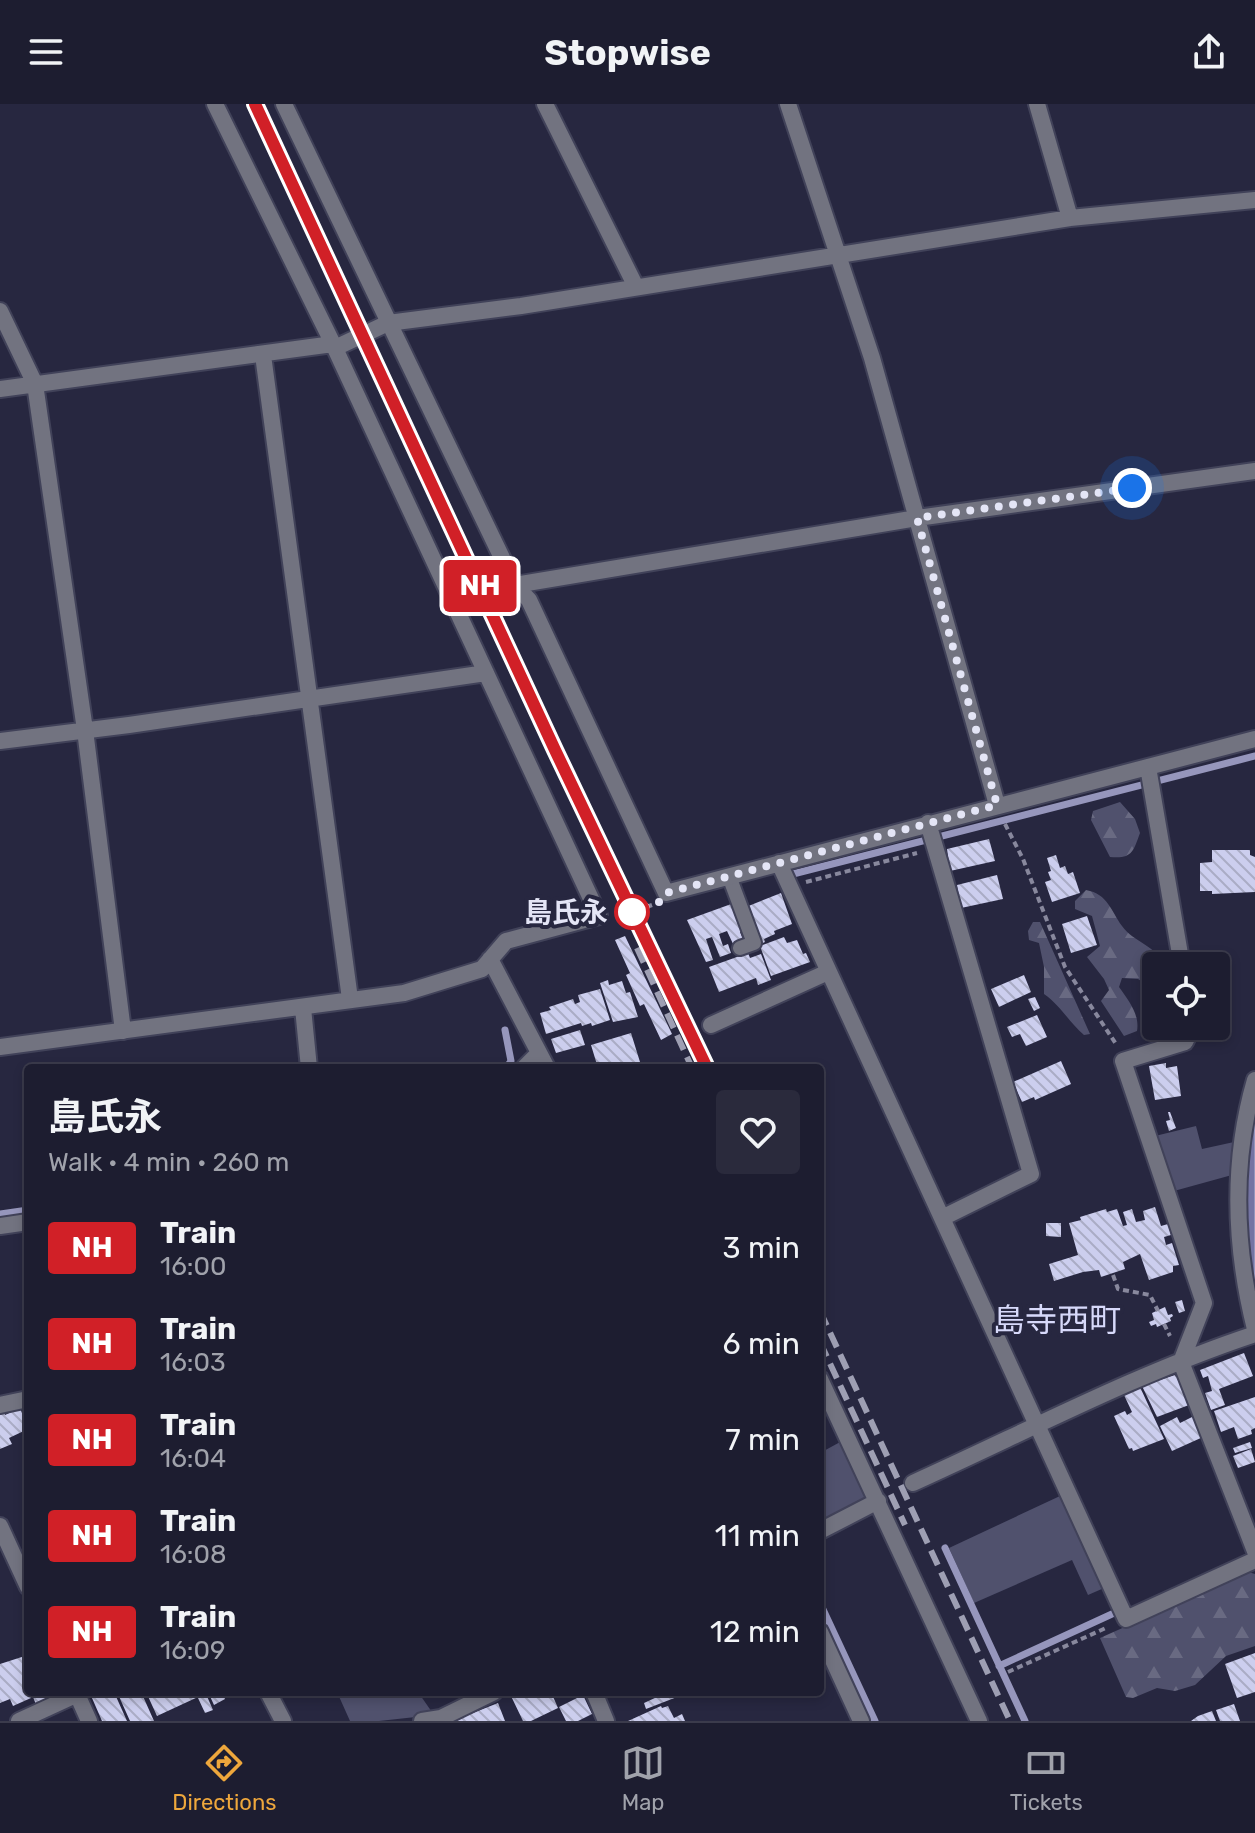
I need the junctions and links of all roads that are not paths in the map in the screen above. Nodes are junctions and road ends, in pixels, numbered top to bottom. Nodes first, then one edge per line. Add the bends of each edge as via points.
1 (215, 104) edge
2 (284, 104) edge
3 (545, 104) edge
4 (788, 104) edge
5 (1037, 104) edge
6 (1255, 200) edge
7 (1070, 218) junction
8 (837, 255) junction
9 (636, 287) junction
10 (0, 311) edge
11 (388, 323) junction
12 (334, 346) junction
13 (263, 355) junction
14 (35, 384) junction
15 (0, 389) edge
16 (1255, 471) edge
17 (917, 518) junction
18 (515, 585) junction
19 (486, 673) junction
20 (309, 698) junction
21 (85, 730) junction
22 (1255, 739) edge
23 (0, 741) edge
24 (1150, 778) junction
25 (997, 805) junction
26 (932, 838) junction
27 (779, 863) junction
28 (729, 876) junction
29 (740, 948) dead end
30 (1180, 952) edge
31 (490, 959) junction
32 (828, 972) junction
33 (350, 999) junction
34 (303, 1008) junction
35 (711, 1025) dead end
36 (123, 1031) junction
37 (1186, 1040) edge
38 (0, 1047) edge
39 (543, 1060) edge
40 (309, 1064) edge
41 (1255, 1080) edge
42 (942, 1218) junction
43 (24, 1223) edge
44 (0, 1226) edge
45 (1255, 1332) edge
46 (1181, 1362) junction
47 (824, 1387) edge
48 (24, 1400) edge
49 (0, 1405) edge
50 (1038, 1426) junction
51 (913, 1483) dead end
52 (878, 1501) junction
53 (0, 1526) edge
54 (824, 1529) edge
55 (1255, 1551) edge
56 (1255, 1560) edge
57 (24, 1578) edge
58 (824, 1641) edge
59 (72, 1696) edge
60 (79, 1696) edge
61 (270, 1696) edge
62 (486, 1696) edge
63 (596, 1696) edge
64 (19, 1721) edge
65 (89, 1721) edge
66 (283, 1721) edge
67 (422, 1721) edge
68 (606, 1721) edge
69 (861, 1721) edge
70 (979, 1721) edge

1 - 12 street
2 - 11 street
3 - 9 street
4 - 8 street
5 - 7 street
6 - 7 street
7 - 8 street
8 - 9 street
8 - 17 street
9 - 11 street
10 - 14 street
11 - 12 street
11 - 18 street
12 - 13 street
12 - 19 street
13 - 14 street
13 - 20 street
14 - 15 street
14 - 21 street
16 - 17 street
17 - 18 street
17 - 25 street
18 - 28 street via 529,600 666,893
19 - 20 street
19 - 31 street via 599,916 506,941
20 - 21 street
20 - 33 street
21 - 23 street
21 - 36 street
22 - 24 street
24 - 25 street
24 - 30 street
25 - 26 street
26 - 27 street
26 - 42 street via 1031,1174
27 - 28 street
27 - 32 street
28 - 29 lane via 754,943
31 - 33 street via 482,969 404,993
31 - 39 street
32 - 35 street
32 - 42 street
33 - 34 street
34 - 36 street
34 - 40 street
36 - 38 street
37 - 46 street via 1123,1061 1204,1303
41 - 45 street via 1240,1146 1237,1198 1242,1268
42 - 50 street
43 - 44 street
45 - 46 street
46 - 50 street
46 - 55 street
47 - 52 street
48 - 49 street
50 - 51 street
50 - 56 street via 1126,1619
52 - 54 street
52 - 70 street
53 - 57 street
58 - 69 street
59 - 64 street
60 - 65 street
61 - 66 street
62 - 67 street via 441,1718
63 - 68 street

